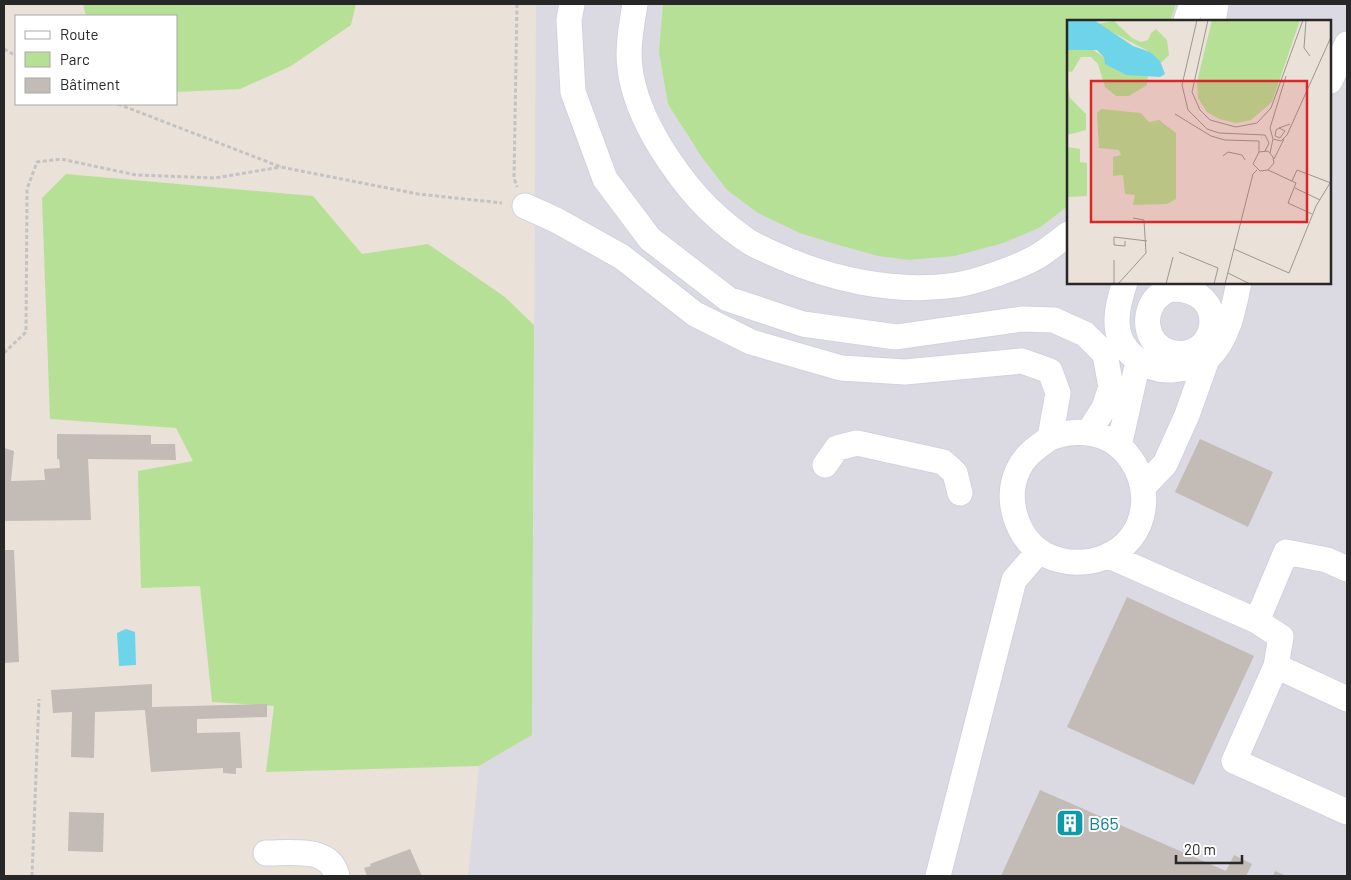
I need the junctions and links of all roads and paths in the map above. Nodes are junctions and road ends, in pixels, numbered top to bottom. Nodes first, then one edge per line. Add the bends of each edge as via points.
1 (517, 4) edge
2 (572, 4) edge
3 (635, 4) edge
4 (1192, 4) edge
5 (1216, 4) edge
6 (1186, 20) edge
7 (1213, 20) edge
8 (1347, 44) edge
9 (4, 49) edge
10 (15, 55) edge
11 (1331, 79) edge
12 (121, 105) edge
13 (281, 167) junction
14 (525, 206) junction
15 (1067, 235) edge
16 (1125, 284) edge
17 (1239, 284) edge
18 (4, 354) edge
19 (1207, 359) junction
20 (1138, 362) junction
21 (1088, 432) junction
22 (1050, 438) junction
23 (1119, 446) junction
24 (825, 465) dead end
25 (1143, 487) junction
26 (960, 493) dead end
27 (1039, 551) junction
28 (1109, 556) junction
29 (1347, 568) edge
30 (1256, 621) junction
31 (1276, 666) junction
32 (1347, 698) edge
33 (39, 699) dead end
34 (1347, 812) edge
35 (266, 854) dead end
36 (32, 876) edge
37 (337, 876) edge
38 (938, 876) edge

1 - 14 path via 514,178
2 - 21 street via 569,20 573,92 605,179 650,239 728,299 803,324 896,337 1022,319 1054,320 1085,334 1106,354 1111,387 1104,408
3 - 15 street via 630,68 640,107 682,181 711,212 746,240 820,272 904,287 956,285 994,274 1037,257
4 - 6 street
5 - 7 street
8 - 11 street
9 - 10 path
12 - 13 path
13 - 14 path via 418,194
13 - 18 path via 215,178 136,175 61,159 36,162 27,189 26,332
14 - 22 street via 622,257 695,314 751,342 841,368 905,372 1022,361 1050,371 1058,393
16 - 20 street via 1116,321 1124,346
17 - 19 street via 1224,337
19 - 20 street via 1186,369 1161,370
19 - 25 street via 1165,464
20 - 23 street
21 - 22 street via 1068,432
21 - 23 street
22 - 27 street via 1031,451 1018,470 1012,492 1014,514 1023,535
23 - 25 street via 1131,457
24 - 26 street via 837,448 857,443 943,462 955,474
25 - 28 street via 1143,510 1136,528 1125,544
27 - 28 street via 1056,560 1074,564
27 - 38 street via 1014,580
28 - 30 street
29 - 30 street via 1327,560 1286,552
30 - 31 street via 1281,637
31 - 32 street
31 - 34 street via 1234,761
33 - 36 path
35 - 37 street via 316,854 335,867

